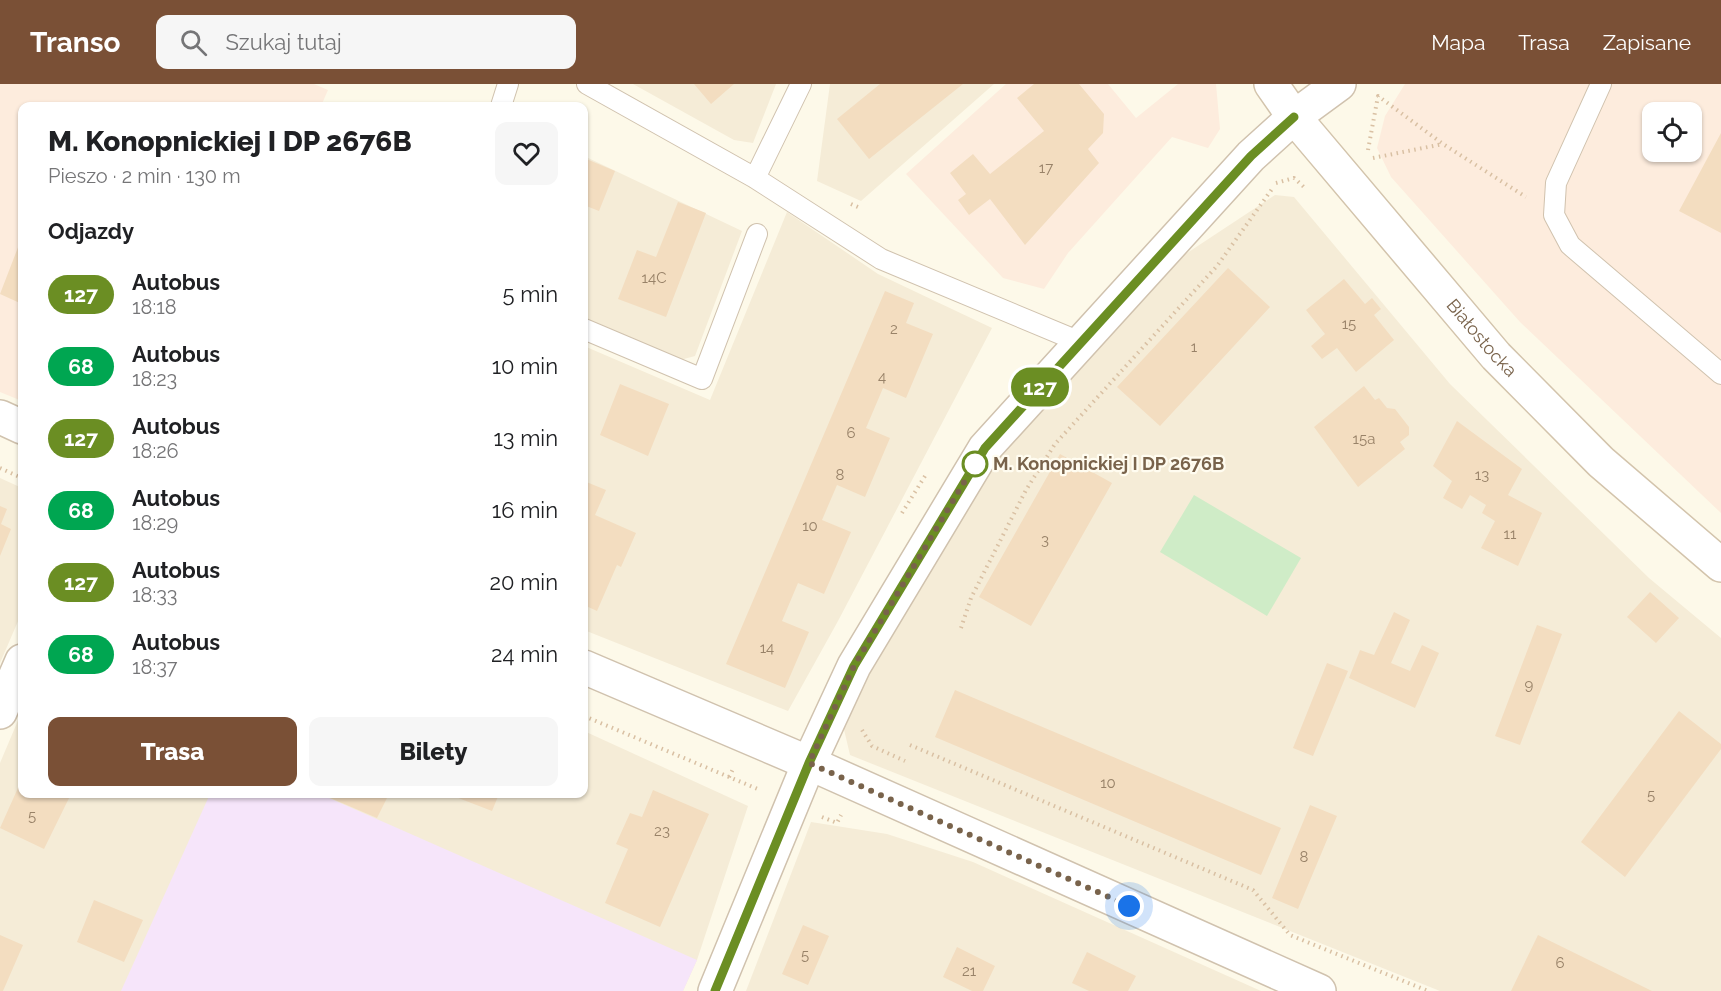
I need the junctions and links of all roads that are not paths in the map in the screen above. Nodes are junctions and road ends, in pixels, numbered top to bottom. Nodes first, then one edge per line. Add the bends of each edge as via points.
1 (508, 84) edge
2 (587, 84) edge
3 (801, 84) edge
4 (1270, 84) edge
5 (1339, 84) edge
6 (1601, 84) edge
7 (502, 102) edge
8 (1294, 117) junction
9 (755, 178) junction
10 (757, 234) dead end
11 (588, 331) edge
12 (1080, 342) junction
13 (1721, 374) edge
14 (0, 417) edge
15 (18, 425) edge
16 (1721, 565) edge
17 (588, 669) edge
18 (18, 670) edge
19 (0, 712) edge
20 (809, 763) junction
21 (715, 991) edge
22 (1319, 991) edge

1 - 7 lane
2 - 9 lane
3 - 9 lane
4 - 8 street, Białostocka
5 - 8 street
6 - 13 lane via 1556,183 1554,215 1570,245
8 - 12 street via 1251,156
8 - 16 street, Białostocka via 1497,356 1601,462
9 - 12 lane via 881,260
10 - 11 lane via 702,379
12 - 20 street via 985,448 854,666
14 - 15 street
17 - 20 street
18 - 19 street
20 - 21 street
20 - 22 street

